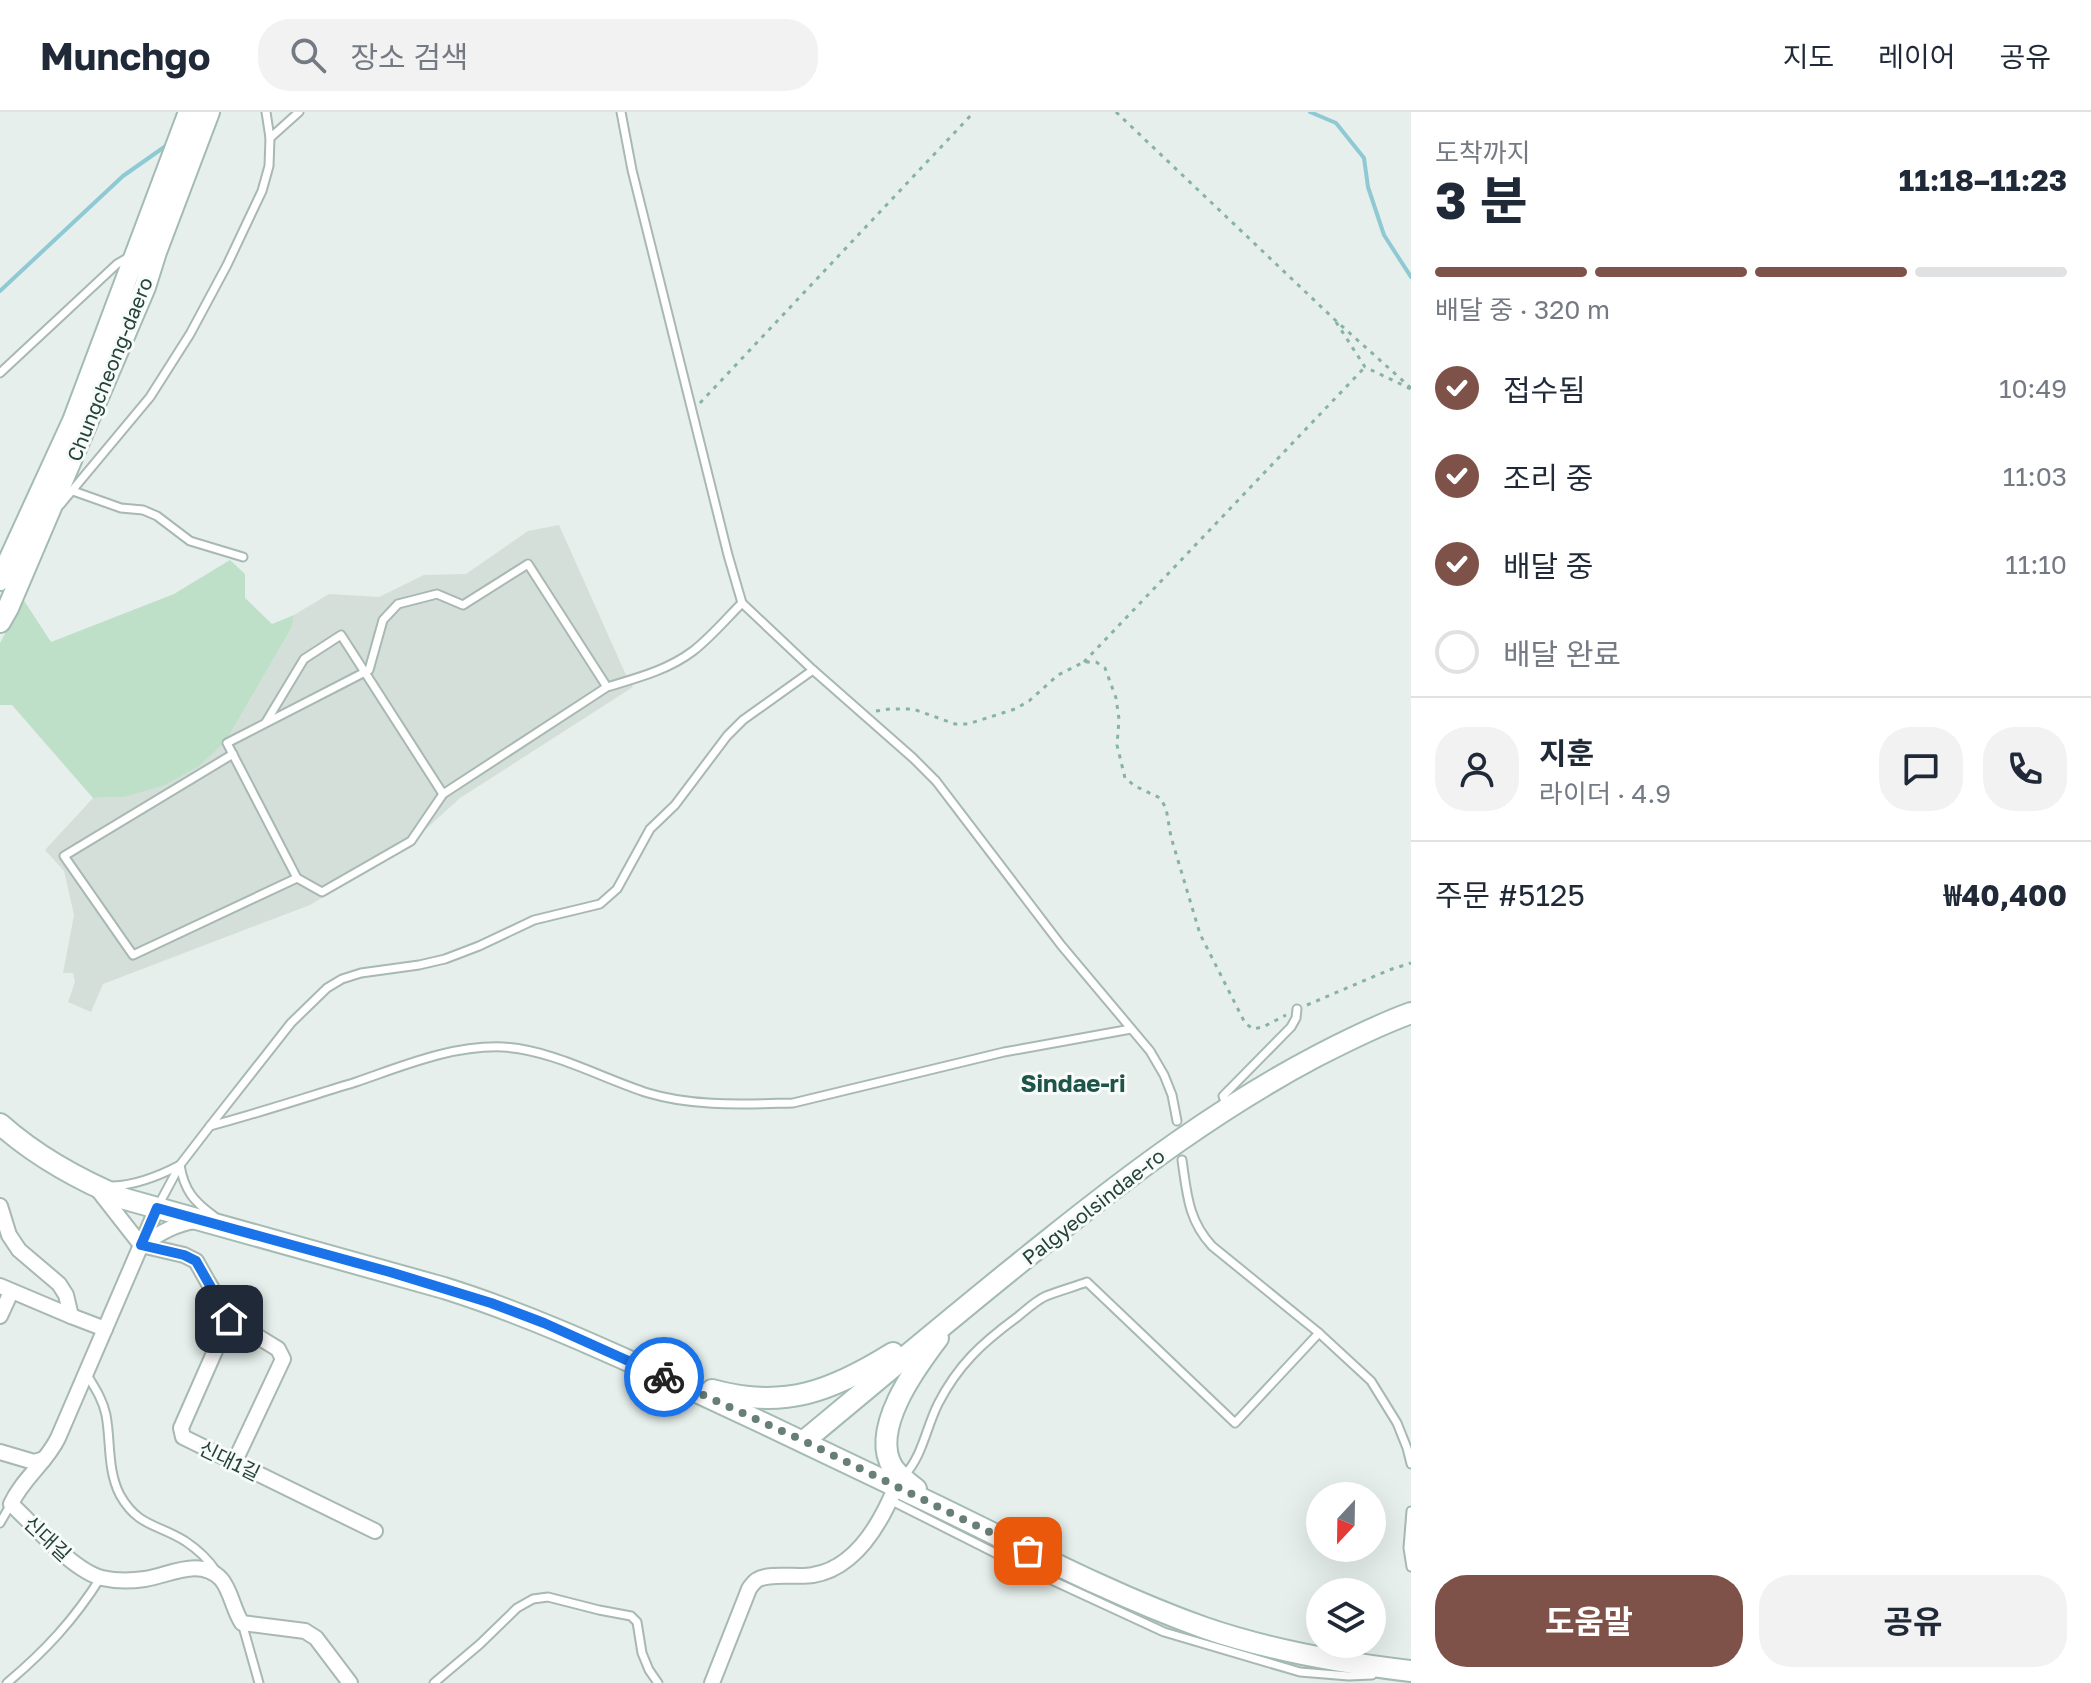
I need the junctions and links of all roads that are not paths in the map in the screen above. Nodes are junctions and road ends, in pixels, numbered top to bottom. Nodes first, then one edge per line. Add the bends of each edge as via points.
1 (189, 112) edge
2 (209, 112) edge
3 (299, 112) edge
4 (621, 112) edge
5 (266, 115) edge
6 (270, 138) junction
7 (138, 252) junction
8 (0, 373) edge
9 (73, 491) junction
10 (43, 525) junction
11 (243, 557) dead end
12 (0, 580) edge
13 (742, 603) junction
14 (0, 622) edge
15 (813, 670) junction
16 (365, 672) junction
17 (607, 687) junction
18 (265, 724) junction
19 (233, 754) junction
20 (443, 794) junction
21 (297, 878) junction
22 (1297, 1009) road end
23 (1411, 1013) edge
24 (1131, 1029) junction
25 (1227, 1107) junction
26 (1177, 1121) dead end
27 (0, 1124) edge
28 (210, 1126) junction
29 (1182, 1160) dead end
30 (180, 1165) junction
31 (95, 1187) junction
32 (0, 1206) edge
33 (157, 1208) junction
34 (201, 1220) junction
35 (230, 1228) junction
36 (141, 1245) junction
37 (6, 1289) edge
38 (961, 1310) junction
39 (0, 1316) edge
40 (71, 1316) junction
41 (229, 1319) junction
42 (105, 1329) junction
43 (1319, 1333) junction
44 (86, 1374) junction
45 (667, 1378) junction
46 (804, 1441) junction
47 (0, 1452) edge
48 (44, 1459) junction
49 (234, 1463) junction
50 (1411, 1464) edge
51 (896, 1488) junction
52 (11, 1504) junction
53 (1411, 1511) edge
54 (0, 1523) edge
55 (375, 1531) dead end
56 (1411, 1567) edge
57 (101, 1577) junction
58 (224, 1582) junction
59 (242, 1623) junction
60 (1411, 1672) edge
61 (7, 1683) edge
62 (259, 1683) edge
63 (350, 1683) edge
64 (434, 1683) edge
65 (658, 1683) edge
66 (712, 1683) edge

1 - 7 main road, Chungcheong-daero
2 - 10 main road, Chungcheong-daero via 145,287
3 - 6 lane
4 - 13 lane
5 - 6 lane
6 - 9 lane via 262,191 190,334 150,397
7 - 8 lane via 117,264
7 - 12 main road, Chungcheong-daero via 73,421
9 - 10 lane
9 - 11 lane via 143,510 190,541
10 - 14 main road, Chungcheong-daero
13 - 15 lane
13 - 17 lane via 671,665
15 - 24 lane via 936,781
15 - 28 lane via 727,736 650,829 608,898 534,920 445,959 342,979 291,1023
16 - 17 lane via 383,620 398,604 437,594 463,605 528,564
16 - 18 lane
16 - 18 lane via 341,635 304,659
16 - 20 lane
17 - 20 lane
18 - 19 lane via 227,743
19 - 21 lane
19 - 21 lane via 64,856 133,955
20 - 21 lane via 411,841 322,892
22 - 25 lane via 1291,1027 1223,1096
23 - 25 main road, Palgyeolsindae-ro via 1333,1048
24 - 26 lane via 1164,1075
24 - 28 lane via 1004,1052 793,1103 674,1100 532,1052 483,1047 431,1057
25 - 38 main road, Palgyeolsindae-ro via 1116,1185
27 - 31 main road
28 - 30 lane
29 - 43 lane via 1192,1217 1202,1235
30 - 31 lane via 140,1182
30 - 33 lane
30 - 35 lane via 195,1201
31 - 33 main road
31 - 36 street
32 - 40 street via 9,1235 59,1284
33 - 34 main road
33 - 36 street, 신대길
34 - 35 main road
34 - 36 street via 181,1223
35 - 45 main road via 491,1303
36 - 41 street via 196,1261
36 - 42 street, 신대길
37 - 39 street
37 - 40 street
38 - 45 main road via 873,1366 811,1393 755,1398
38 - 46 main road, Palgyeolsindae-ro
38 - 51 main road via 921,1362 891,1418 887,1452
40 - 42 street
41 - 49 street via 278,1349 283,1359
41 - 49 street, 신대1길 via 181,1428 183,1437
42 - 44 street, 신대길
43 - 50 lane via 1384,1399
43 - 51 lane via 1235,1423 1087,1282 1043,1297 970,1356 936,1408 914,1466
44 - 48 street, 신대길
44 - 58 lane via 106,1412 119,1493 139,1518 197,1549
45 - 46 main road
46 - 51 main road
47 - 48 street via 34,1462
48 - 52 street, 신대길
49 - 55 street, 신대1길
51 - 60 main road via 1205,1628 1301,1655
51 - 60 lane via 1019,1565 1164,1632 1300,1672
51 - 66 street via 870,1535 830,1571 756,1580
52 - 54 lane
52 - 57 street, 신대길 via 74,1563
53 - 56 lane
57 - 58 street, 신대길 via 141,1580 204,1568
57 - 61 lane via 63,1631
58 - 59 street
59 - 62 lane
59 - 63 street via 305,1631
64 - 65 lane via 517,1608 548,1597 631,1616

